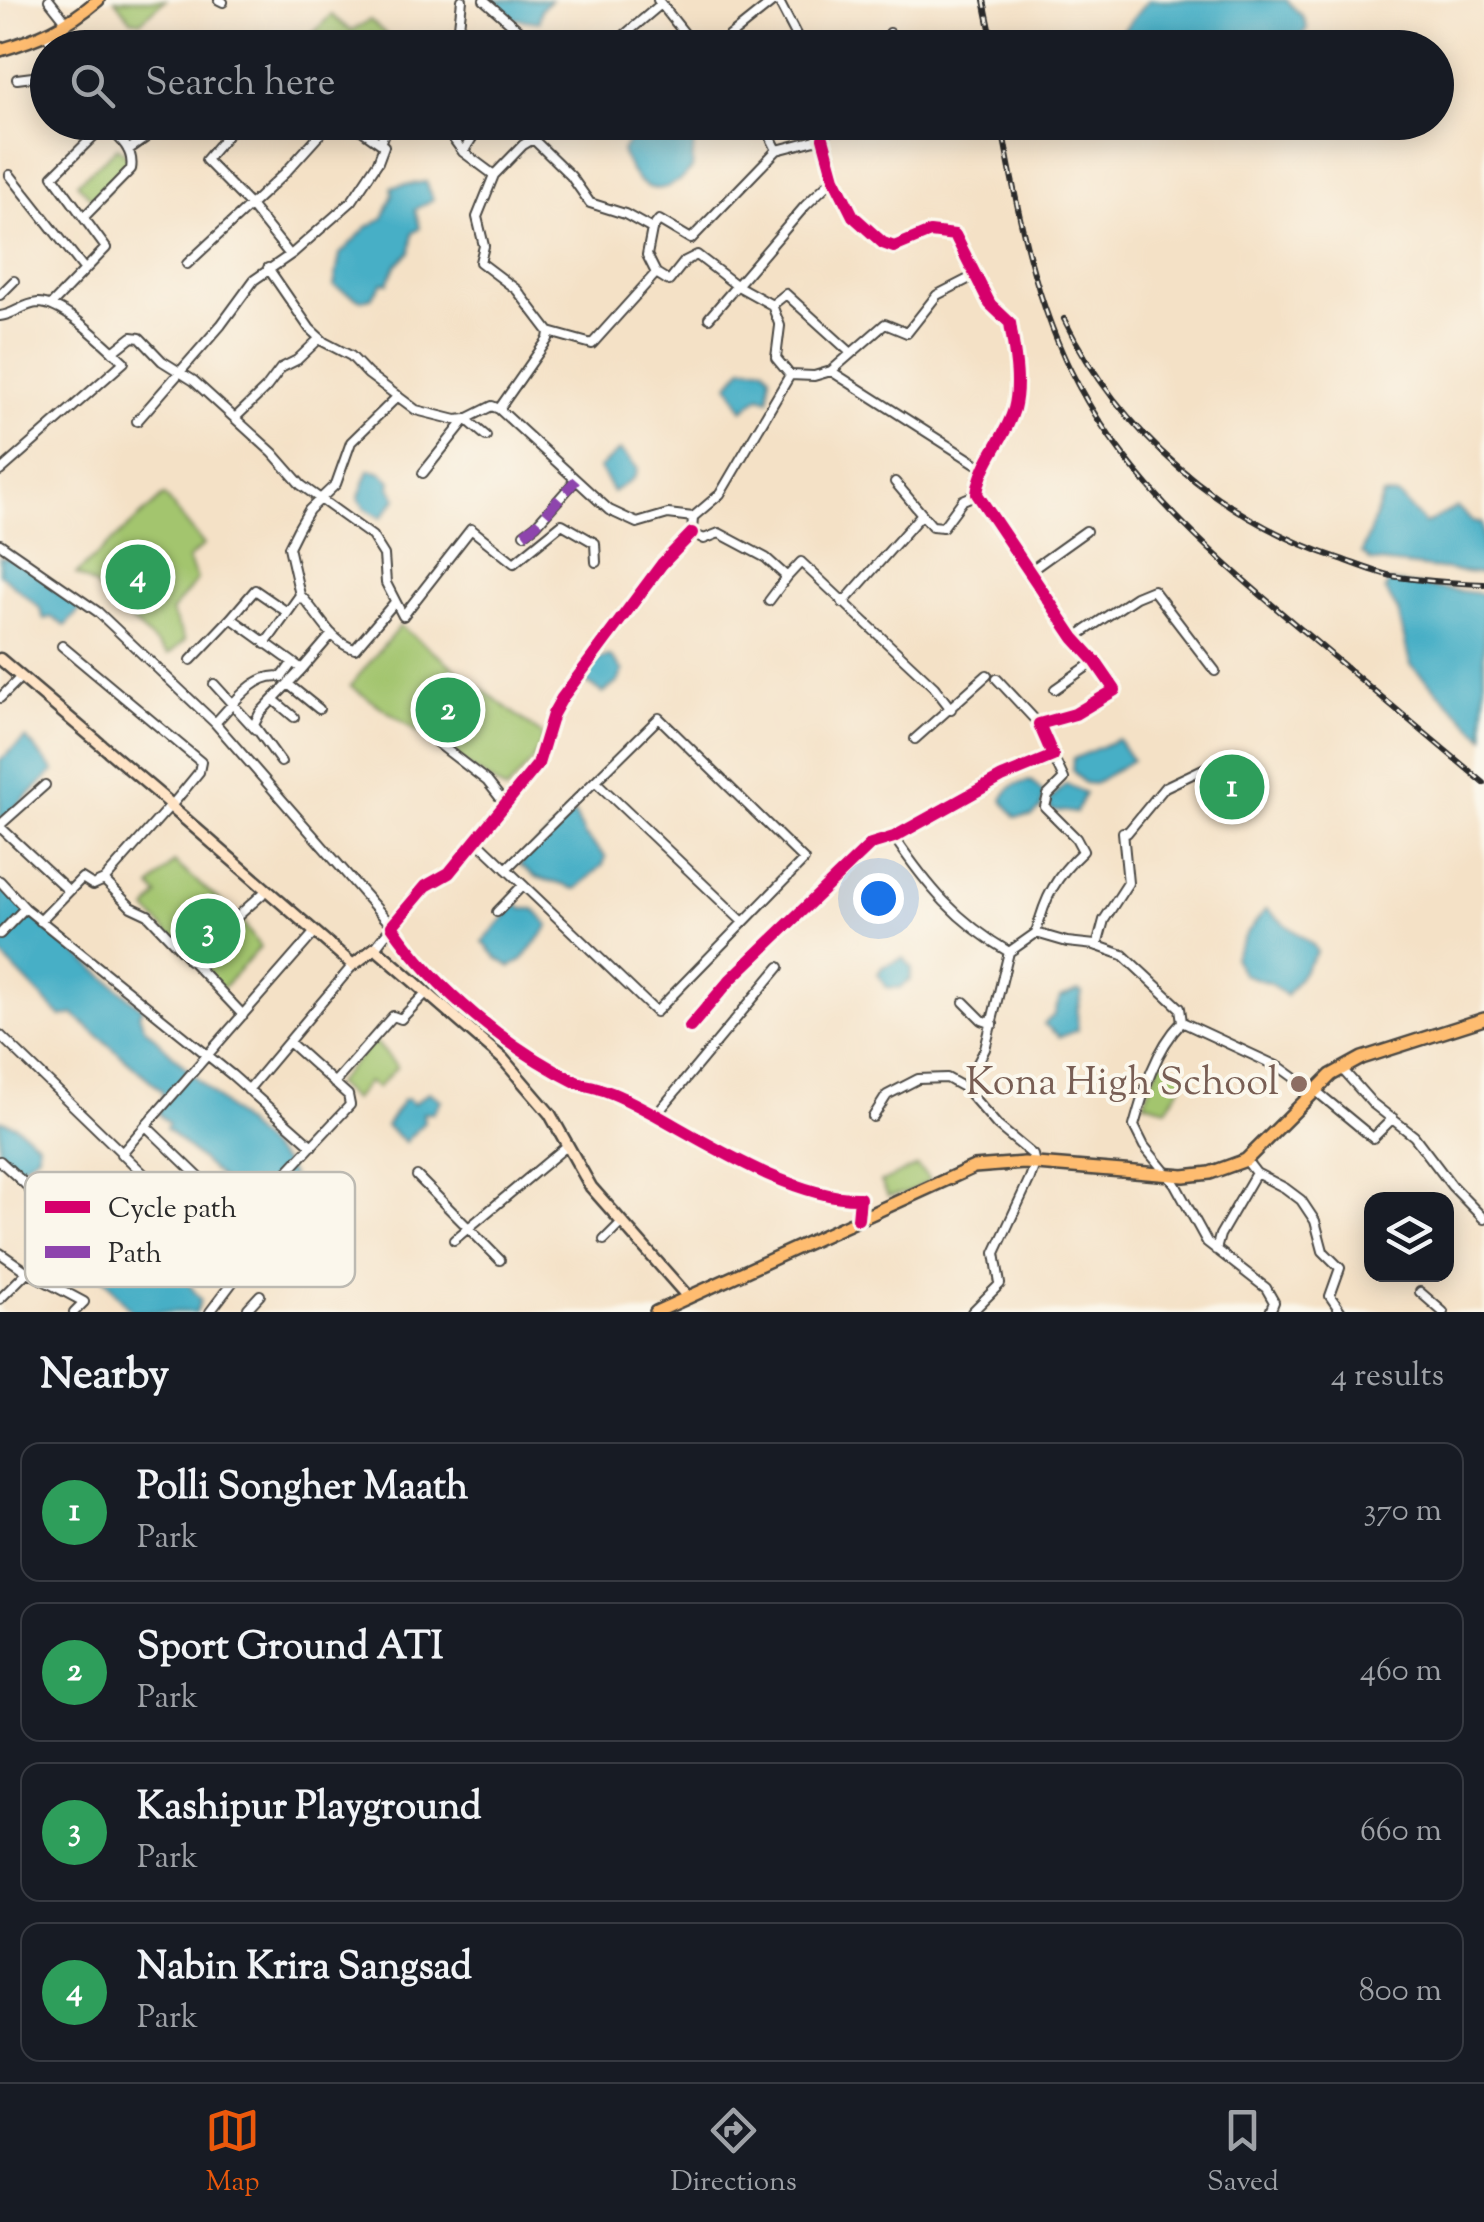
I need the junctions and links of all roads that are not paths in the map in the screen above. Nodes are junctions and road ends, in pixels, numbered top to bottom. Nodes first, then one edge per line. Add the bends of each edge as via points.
1 (49, 0) edge
2 (98, 0) edge
3 (462, 0) edge
4 (484, 0) edge
5 (776, 0) edge
6 (660, 2) edge
7 (68, 24) junction
8 (57, 30) edge
9 (456, 30) edge
10 (518, 30) edge
11 (630, 30) edge
12 (682, 30) edge
13 (738, 30) edge
14 (794, 30) edge
15 (30, 40) edge
16 (0, 50) edge
17 (30, 78) edge
18 (17, 80) dead end
19 (88, 140) edge
20 (119, 140) edge
21 (142, 140) edge
22 (223, 140) edge
23 (314, 140) edge
24 (454, 140) edge
25 (471, 140) edge
26 (531, 140) edge
27 (534, 140) edge
28 (772, 140) edge
29 (814, 140) edge
30 (823, 140) edge
31 (381, 141) edge
32 (128, 150) junction
33 (777, 150) junction
34 (463, 152) junction
35 (10, 175) dead end
36 (494, 176) junction
37 (834, 178) junction
38 (249, 204) junction
39 (84, 217) junction
40 (652, 230) junction
41 (290, 256) junction
42 (187, 264) dead end
43 (268, 268) junction
44 (84, 270) junction
45 (656, 273) junction
46 (976, 276) junction
47 (14, 281) dead end
48 (736, 285) junction
49 (0, 295) edge
50 (772, 305) junction
51 (52, 306) junction
52 (0, 316) edge
53 (709, 318) dead end
54 (549, 332) junction
55 (320, 338) junction
56 (113, 352) junction
57 (850, 352) junction
58 (831, 371) junction
59 (178, 372) junction
60 (790, 375) junction
61 (398, 396) junction
62 (499, 409) junction
63 (235, 418) junction
64 (466, 419) junction
65 (137, 421) dead end
66 (486, 436) dead end
67 (983, 468) junction
68 (0, 471) edge
69 (424, 473) dead end
70 (576, 480) junction
71 (895, 482) dead end
72 (976, 494) junction
73 (321, 500) junction
74 (922, 514) junction
75 (693, 517) junction
76 (1086, 531) dead end
77 (692, 533) junction
78 (524, 534) dead end
79 (0, 544) edge
80 (596, 562) dead end
81 (1030, 571) junction
82 (787, 577) junction
83 (300, 595) junction
84 (768, 600) dead end
85 (394, 602) junction
86 (843, 603) junction
87 (288, 612) junction
88 (231, 618) junction
89 (332, 634) junction
90 (1074, 638) junction
91 (266, 644) junction
92 (62, 646) dead end
93 (0, 660) edge
94 (191, 660) dead end
95 (1094, 660) junction
96 (292, 664) junction
97 (302, 669) junction
98 (1215, 670) dead end
99 (987, 674) dead end
100 (21, 678) junction
101 (997, 679) dead end
102 (214, 684) dead end
103 (288, 684) junction
104 (1055, 690) dead end
105 (0, 698) edge
106 (274, 700) junction
107 (233, 705) junction
108 (318, 709) dead end
109 (951, 709) junction
110 (294, 718) dead end
111 (216, 723) junction
112 (1039, 724) junction
113 (255, 729) junction
114 (915, 739) dead end
115 (435, 741) dead end
116 (1053, 756) junction
117 (281, 762) dead end
118 (1205, 768) dead end
119 (596, 780) junction
120 (45, 785) dead end
121 (505, 804) junction
122 (171, 806) junction
123 (0, 826) edge
124 (894, 837) junction
125 (476, 840) junction
126 (506, 869) junction
127 (104, 880) junction
128 (0, 881) edge
129 (523, 885) junction
130 (68, 890) junction
131 (266, 890) junction
132 (25, 908) junction
133 (497, 912) dead end
134 (40, 921) junction
135 (743, 922) junction
136 (392, 926) junction
137 (315, 932) junction
138 (0, 934) edge
139 (1036, 934) junction
140 (1098, 946) junction
141 (375, 948) junction
142 (1009, 952) junction
143 (190, 960) junction
144 (353, 965) junction
145 (779, 967) dead end
146 (426, 993) junction
147 (964, 1002) dead end
148 (243, 1015) junction
149 (1484, 1019) edge
150 (1182, 1022) junction
151 (993, 1024) junction
152 (690, 1027) dead end
153 (0, 1035) edge
154 (289, 1042) junction
155 (207, 1056) junction
156 (1342, 1069) junction
157 (334, 1083) junction
158 (965, 1088) junction
159 (248, 1090) junction
160 (1315, 1092) junction
161 (656, 1116) junction
162 (873, 1117) dead end
163 (1394, 1118) junction
164 (146, 1126) junction
165 (568, 1145) junction
166 (312, 1146) junction
167 (121, 1154) junction
168 (1246, 1160) junction
169 (0, 1161) edge
170 (1035, 1164) junction
171 (139, 1172) edge
172 (194, 1172) edge
173 (293, 1172) edge
174 (1256, 1173) junction
175 (1168, 1175) junction
176 (417, 1176) dead end
177 (25, 1184) edge
178 (858, 1218) junction
179 (1484, 1219) edge
180 (622, 1222) junction
181 (468, 1228) junction
182 (454, 1240) dead end
183 (604, 1240) dead end
184 (1216, 1250) junction
185 (0, 1253) edge
186 (500, 1260) dead end
187 (25, 1270) edge
188 (25, 1272) edge
189 (56, 1287) edge
190 (229, 1287) edge
191 (1420, 1292) dead end
192 (260, 1295) dead end
193 (688, 1297) junction
194 (0, 1299) edge
195 (248, 1308) dead end
196 (74, 1312) edge
197 (210, 1312) edge
198 (656, 1312) edge
199 (972, 1312) edge
200 (1270, 1312) edge
201 (1341, 1312) edge
202 (1443, 1312) edge

1 - 7 street
2 - 7 main road
3 - 9 street
4 - 10 street
5 - 13 street
5 - 14 street
6 - 11 street
6 - 12 street
7 - 8 main road
15 - 16 main road
17 - 18 street
19 - 39 street via 53,176
20 - 32 street
21 - 32 street
22 - 38 street via 206,160
23 - 38 street
24 - 34 street
25 - 34 street
26 - 36 street
27 - 40 street via 590,202
28 - 33 street
29 - 33 street
30 - 37 street
31 - 41 street via 378,162 352,200
32 - 39 street via 130,169
33 - 40 street via 691,239 659,220
34 - 36 street
35 - 44 street
36 - 54 street via 479,205 480,262 518,290
37 - 46 street via 853,216 883,244 894,247 930,232 955,234
37 - 48 street
38 - 41 street
38 - 42 street
39 - 44 street via 106,248
40 - 45 street via 647,255
41 - 43 street
43 - 55 street
43 - 59 street
44 - 51 street
45 - 48 street via 669,281 697,255
45 - 54 street via 592,344
46 - 57 street via 938,295 907,333 885,324
46 - 67 street via 990,304 1010,323 1015,361 1013,412
47 - 49 street
48 - 50 street
48 - 53 street
50 - 57 street via 786,294
50 - 60 street via 780,326 776,358
51 - 52 street via 26,305
51 - 56 street
54 - 62 street
55 - 61 street
55 - 63 street
56 - 59 street via 137,336
56 - 68 street via 124,362
57 - 58 street
58 - 60 street
58 - 67 street
59 - 63 street
59 - 65 street
60 - 75 street via 720,494
61 - 64 street via 416,410
61 - 73 street via 351,442 343,470
62 - 64 street
62 - 70 street
63 - 73 street
64 - 66 street
64 - 69 street
67 - 72 street
70 - 75 street via 623,519
70 - 78 street
71 - 74 street
72 - 74 street via 963,500 944,527 932,526
72 - 81 street
73 - 83 street via 289,547
73 - 85 street via 378,544
74 - 86 street
75 - 77 street
76 - 81 street
77 - 82 street via 704,539 719,533
77 - 121 street via 562,698 538,764
79 - 111 street via 98,612
80 - 85 street via 595,543 562,524 514,564 471,529 403,616
81 - 90 street
82 - 84 street
82 - 86 street via 801,562
83 - 87 street
83 - 89 street
85 - 89 street via 355,649
86 - 109 street
87 - 88 street via 254,590
87 - 91 street
88 - 91 street
88 - 94 street
89 - 97 street
90 - 95 street
90 - 98 street via 1153,590
91 - 96 street
92 - 122 street via 201,762
93 - 100 street
95 - 104 street
95 - 112 street via 1115,690 1075,714
96 - 97 street
96 - 107 street via 282,677 252,685
97 - 103 street
99 - 109 street
100 - 105 street
100 - 122 street
101 - 112 street
102 - 107 street
103 - 106 street
103 - 108 street
106 - 110 street
106 - 113 street
107 - 111 street
107 - 113 street
109 - 114 street
111 - 136 street
112 - 116 street
113 - 117 street
115 - 121 street via 487,781
116 - 124 street
116 - 139 street via 1064,778 1045,807 1083,851 1064,868 1042,906
118 - 140 street via 1165,787 1123,832 1128,884 1104,920
119 - 126 street
119 - 135 street
119 - 135 street via 659,718 804,860
120 - 123 street
121 - 125 street
122 - 127 street
122 - 131 street
123 - 130 street
124 - 142 street via 944,904
124 - 152 street via 871,844 849,862
125 - 126 street
125 - 136 street
126 - 129 street
127 - 130 street via 93,886 82,878
127 - 143 street
128 - 132 street
129 - 133 street
129 - 135 street via 656,1012
130 - 134 street
131 - 137 street
131 - 143 street
132 - 134 street
132 - 138 street
134 - 155 street
136 - 141 street
136 - 161 street via 477,1017 550,1068
137 - 144 street
137 - 148 street
139 - 140 street
139 - 142 street
140 - 150 street via 1123,955 1180,1008
141 - 144 street
141 - 146 street
142 - 151 street
143 - 148 street
144 - 154 street
145 - 161 street
146 - 157 street via 400,1019 393,1016
146 - 165 street via 503,1060
147 - 151 street
148 - 155 street
149 - 156 main road via 1406,1041
150 - 160 street via 1281,1068
150 - 175 street via 1158,1056 1134,1126
151 - 158 street
153 - 167 street
154 - 157 street
154 - 159 street
155 - 159 street
155 - 164 street
156 - 160 main road
156 - 163 street
157 - 166 street via 350,1105
158 - 162 street via 947,1078 918,1079 887,1095
158 - 170 street
159 - 166 street
160 - 163 street via 1372,1138
160 - 168 main road
161 - 178 street via 803,1189 860,1198
163 - 179 street
164 - 167 street
164 - 172 street
165 - 180 street via 591,1187
165 - 181 street
166 - 173 street
167 - 171 street
168 - 174 street
168 - 175 main road via 1210,1174
169 - 177 street
170 - 175 main road
170 - 178 main road via 974,1168
170 - 199 street via 995,1254 1000,1284
174 - 184 street
174 - 201 street via 1296,1196 1315,1221 1322,1251 1340,1268 1330,1296
175 - 184 street
176 - 181 street
178 - 193 main road
180 - 183 street
180 - 193 street
181 - 182 street
181 - 186 street
184 - 200 street via 1266,1288 1274,1302
185 - 187 street
188 - 194 street
189 - 196 street via 84,1302
190 - 197 street
191 - 202 street
192 - 195 street
193 - 198 main road

